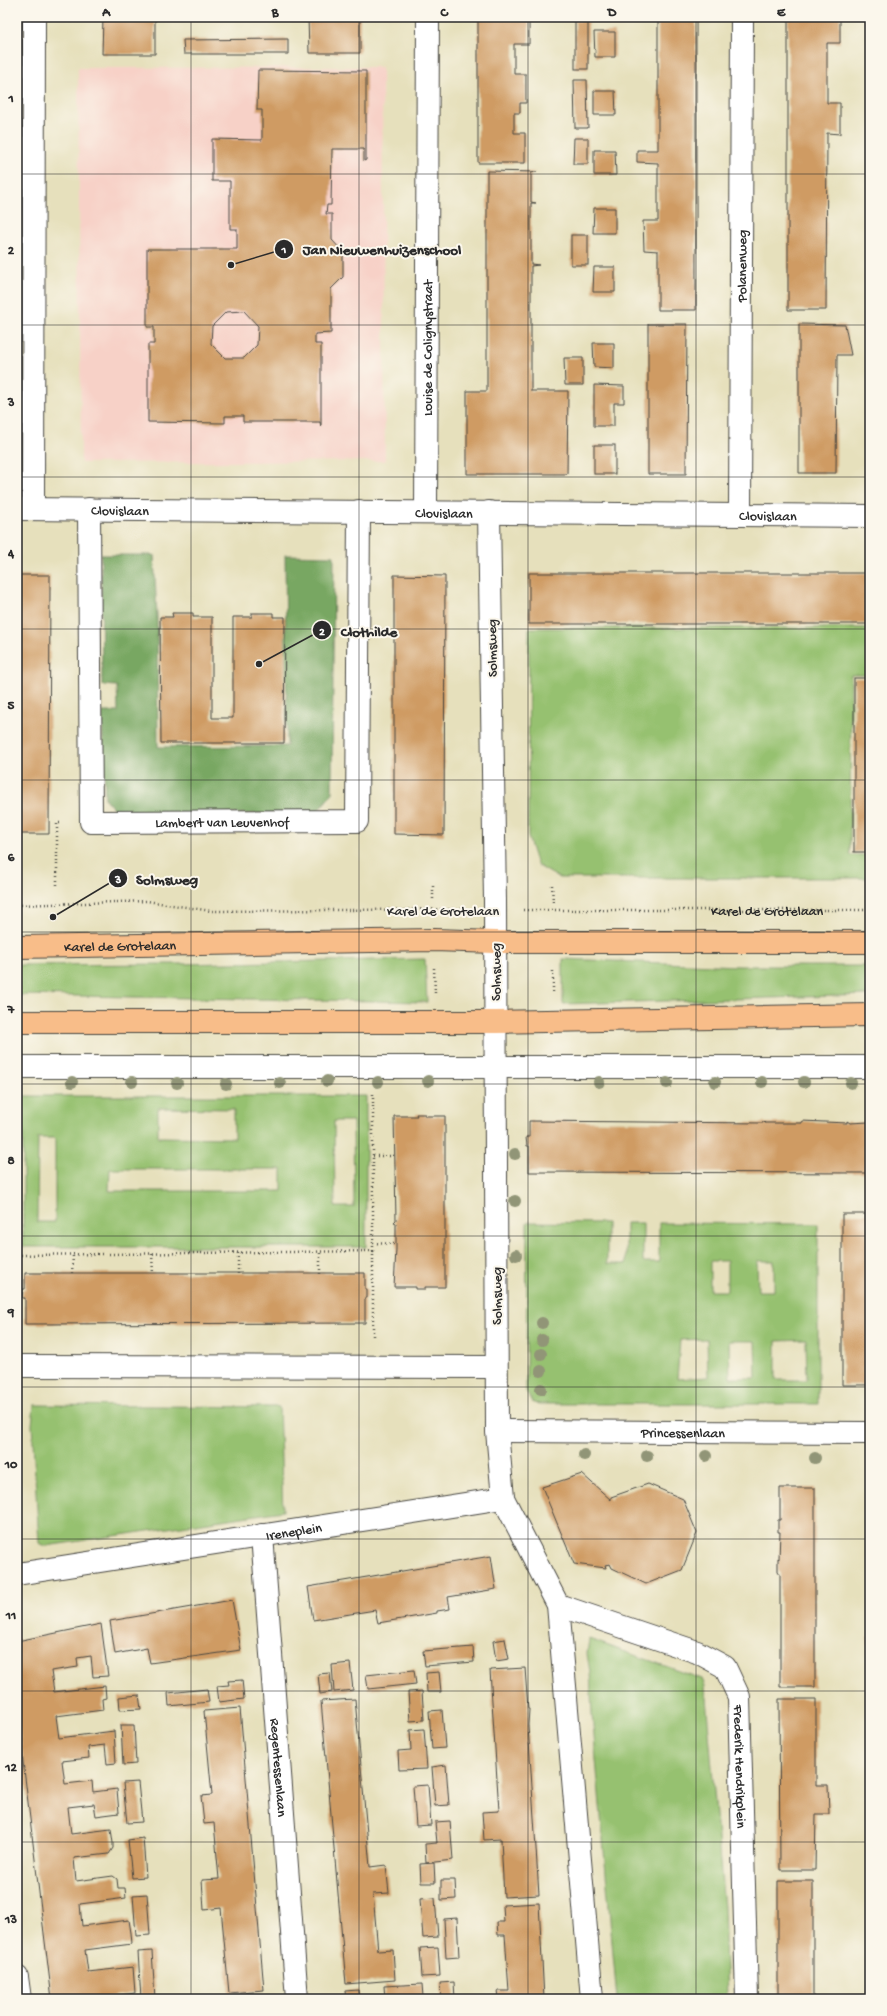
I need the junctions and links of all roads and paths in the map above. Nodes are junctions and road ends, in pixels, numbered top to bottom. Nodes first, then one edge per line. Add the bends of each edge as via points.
1 (34, 17) edge
2 (428, 17) edge
3 (742, 17) edge
4 (25, 509) edge
5 (89, 509) junction
6 (359, 511) junction
7 (426, 512) junction
8 (489, 512) junction
9 (740, 515) junction
10 (870, 516) edge
11 (91, 822) junction
12 (57, 885) dead end
13 (552, 885) dead end
14 (433, 886) dead end
15 (433, 901) dead end
16 (553, 902) dead end
17 (17, 905) edge
18 (495, 910) junction
19 (870, 910) edge
20 (495, 942) junction
21 (870, 942) edge
22 (17, 947) edge
23 (434, 965) dead end
24 (553, 966) dead end
25 (435, 996) dead end
26 (553, 997) dead end
27 (870, 1015) edge
28 (17, 1022) edge
29 (495, 1022) junction
30 (17, 1067) edge
31 (870, 1067) edge
32 (495, 1068) junction
33 (373, 1090) dead end
34 (373, 1156) junction
35 (395, 1156) dead end
36 (373, 1243) junction
37 (394, 1244) dead end
38 (320, 1251) junction
39 (238, 1252) junction
40 (373, 1252) junction
41 (152, 1254) junction
42 (17, 1255) edge
43 (73, 1255) junction
44 (72, 1273) dead end
45 (153, 1274) dead end
46 (238, 1274) dead end
47 (320, 1274) dead end
48 (17, 1366) edge
49 (373, 1367) junction
50 (496, 1367) junction
51 (497, 1431) junction
52 (870, 1433) edge
53 (503, 1498) junction
54 (262, 1535) junction
55 (17, 1574) edge
56 (558, 1605) junction
57 (17, 1978) edge
58 (20, 1999) edge
59 (297, 1999) edge
60 (592, 1999) edge
61 (746, 1999) edge

1 - 4 street
2 - 7 street, Louise de Colignystraat
3 - 9 street, Polanenweg
4 - 5 street, Clovislaan
5 - 6 street, Clovislaan
5 - 11 street
6 - 7 street, Clovislaan
6 - 11 street, Lambert van Leuvenhof via 357,821
7 - 8 street, Clovislaan
8 - 9 street, Clovislaan
8 - 18 street, Solmsweg
9 - 10 street, Clovislaan
11 - 12 path via 57,823
13 - 16 path
14 - 15 path
17 - 18 path, Karel de Grotelaan via 147,901 211,910
18 - 19 path, Karel de Grotelaan
18 - 20 street, Solmsweg
20 - 21 main road, Karel de Grotelaan
20 - 22 main road, Karel de Grotelaan via 434,940
20 - 29 street, Solmsweg
23 - 25 path
24 - 26 path
27 - 29 main road
28 - 29 main road
29 - 32 street, Solmsweg
30 - 32 street
31 - 32 street
32 - 50 street, Solmsweg
33 - 34 path
34 - 35 path
34 - 36 path
36 - 37 path
36 - 40 path
38 - 39 path
38 - 40 path
38 - 47 path
39 - 41 path
39 - 46 path
40 - 49 path
41 - 43 path
41 - 45 path
42 - 43 path
43 - 44 path
48 - 49 street
49 - 50 street
50 - 51 street, Solmsweg
51 - 52 street, Princessenlaan
51 - 53 street
53 - 54 street, Ireneplein
53 - 56 street
54 - 55 street, Ireneplein
54 - 59 street, Regentessenlaan
56 - 60 street
56 - 61 street, Frederik Hendrikplein via 697,1652 725,1667 739,1697
57 - 58 street

